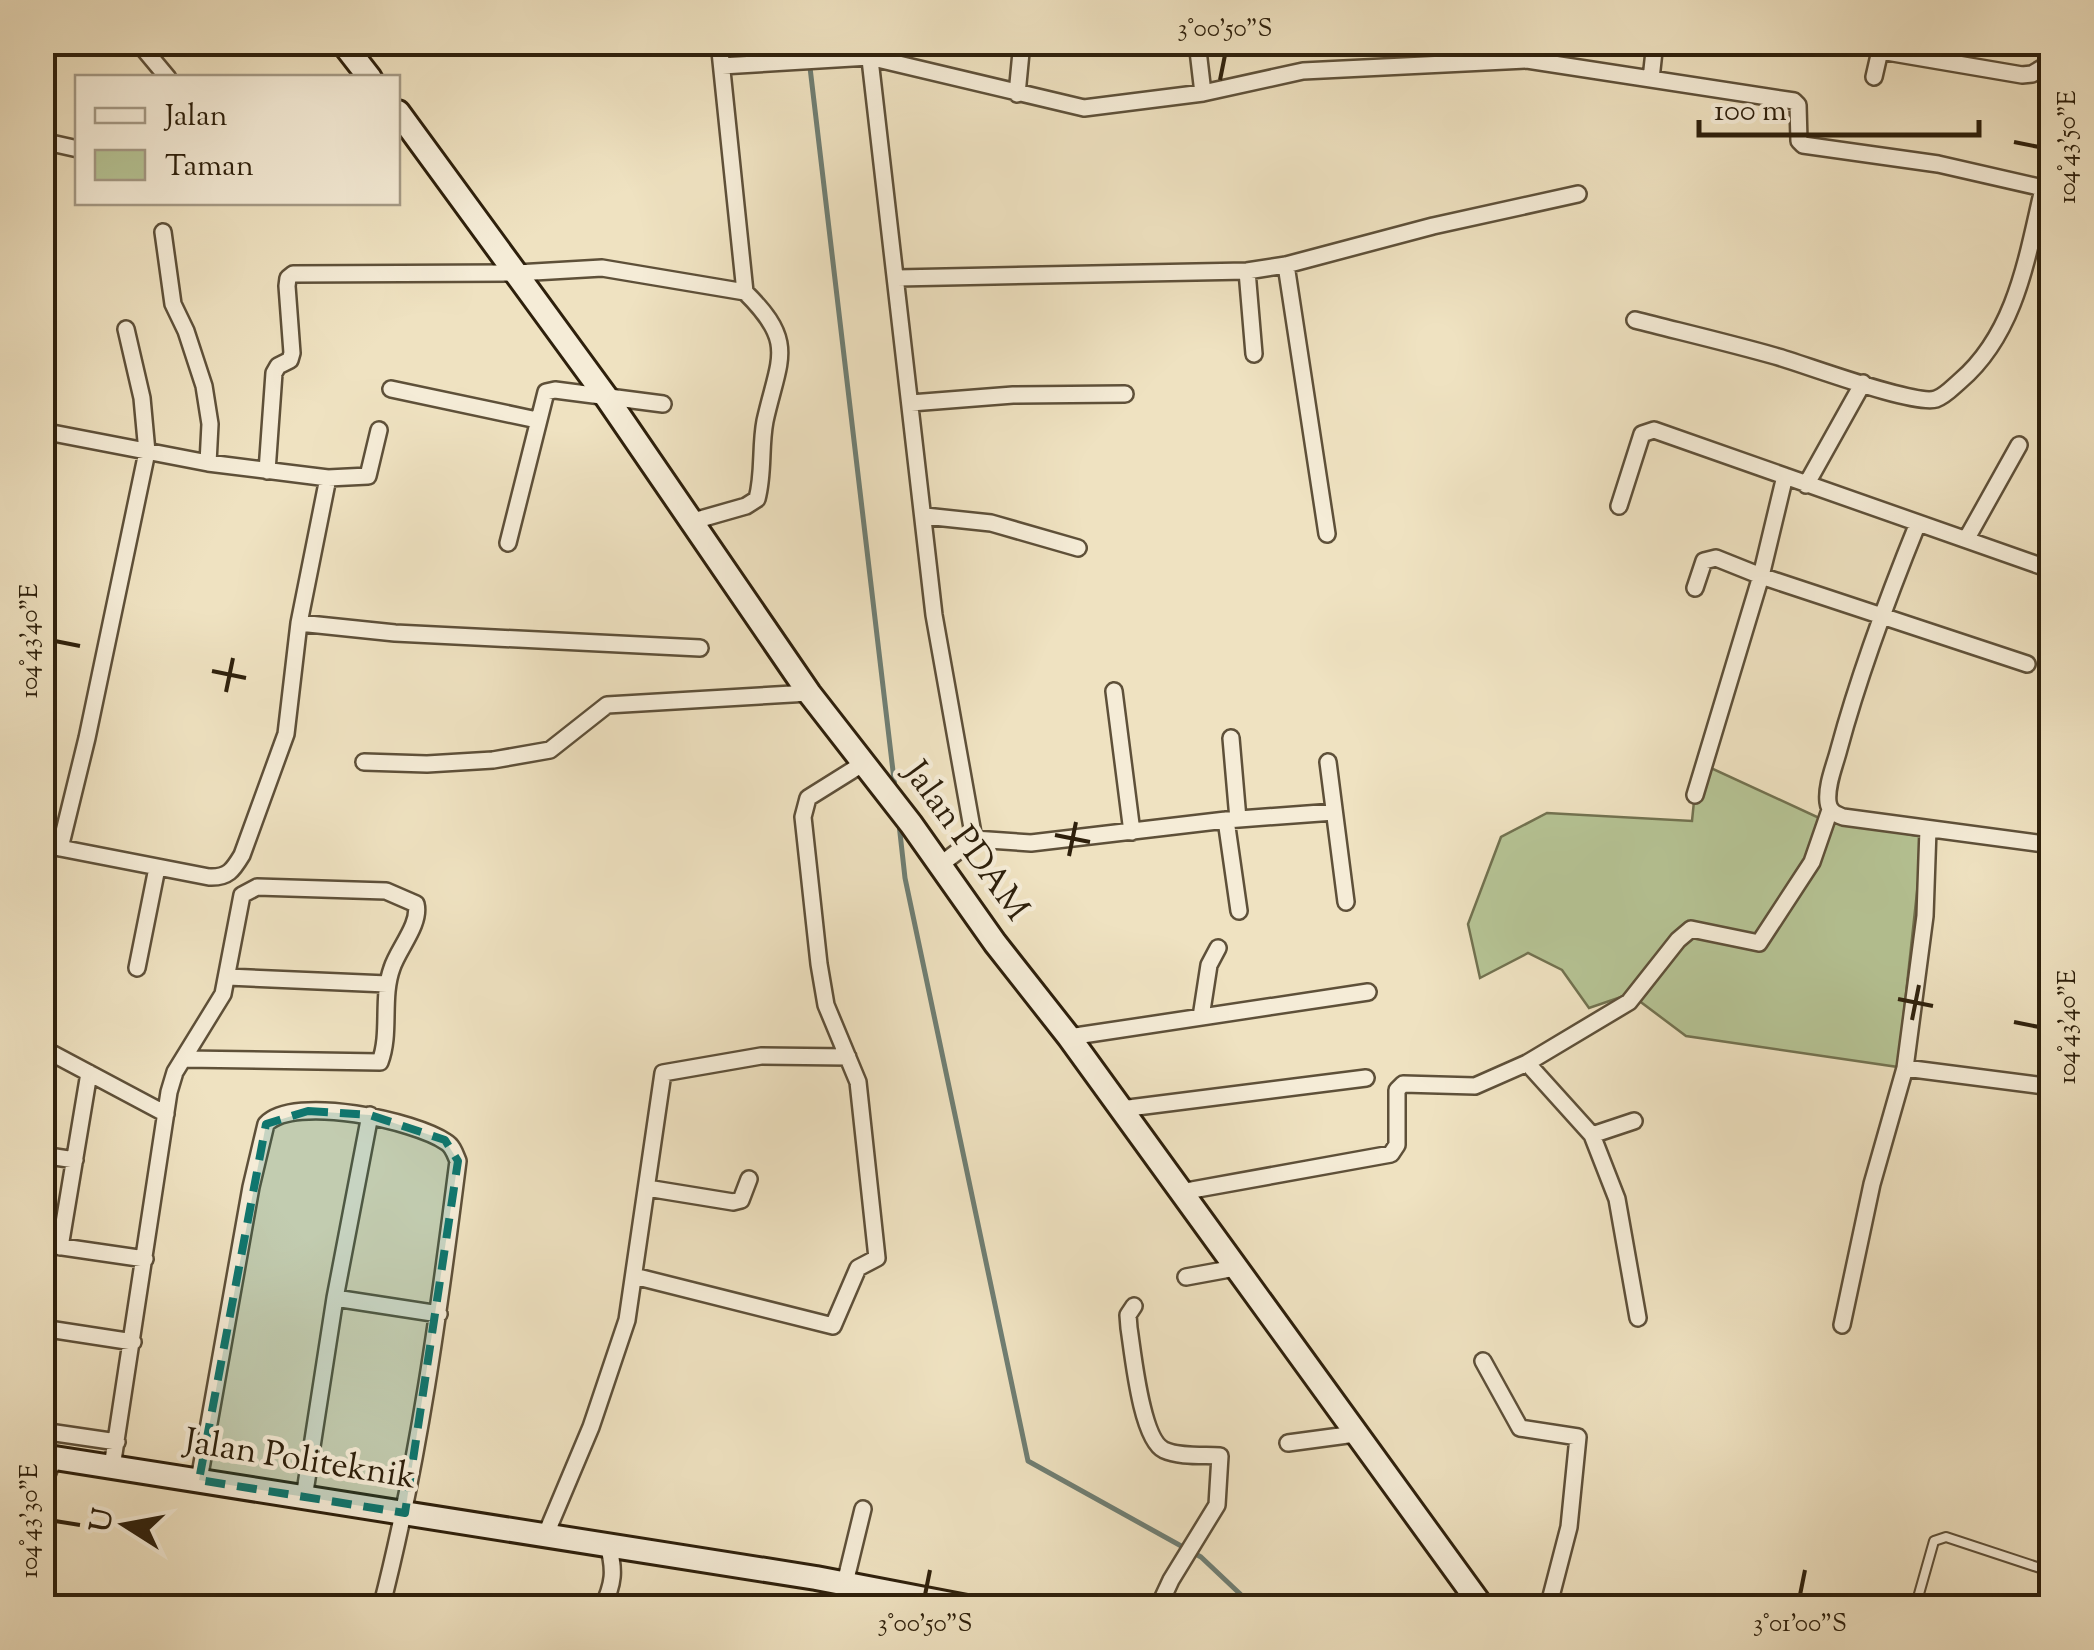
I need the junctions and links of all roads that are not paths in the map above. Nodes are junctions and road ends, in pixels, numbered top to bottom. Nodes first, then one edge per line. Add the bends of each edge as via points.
1 (138, 42) edge
2 (342, 42) edge
3 (719, 42) edge
4 (1022, 42) edge
5 (1197, 42) edge
6 (1655, 42) edge
7 (1881, 46) edge
8 (869, 50) edge
9 (2052, 62) edge
10 (722, 66) junction
11 (166, 75) edge
12 (368, 75) edge
13 (1874, 77) dead end
14 (1651, 79) junction
15 (1203, 92) junction
16 (1016, 94) junction
17 (400, 115) edge
18 (42, 140) edge
19 (75, 148) edge
20 (2047, 190) edge
21 (1578, 194) dead end
22 (162, 232) dead end
23 (1286, 265) junction
24 (1247, 271) junction
25 (518, 273) junction
26 (897, 278) junction
27 (745, 292) junction
28 (1635, 320) dead end
29 (126, 329) dead end
30 (1254, 354) dead end
31 (1864, 383) junction
32 (391, 389) dead end
33 (1125, 394) dead end
34 (606, 398) junction
35 (911, 402) junction
36 (663, 404) dead end
37 (537, 420) junction
38 (379, 430) dead end
39 (42, 431) edge
40 (2019, 445) dead end
41 (147, 452) junction
42 (208, 463) junction
43 (267, 471) junction
44 (1784, 476) junction
45 (328, 478) junction
46 (1806, 484) junction
47 (1619, 506) dead end
48 (925, 516) junction
49 (690, 522) junction
50 (1918, 523) junction
51 (1327, 534) dead end
52 (1967, 538) junction
53 (508, 543) dead end
54 (1078, 548) dead end
55 (2052, 570) edge
56 (1761, 576) junction
57 (1695, 588) dead end
58 (1881, 616) junction
59 (299, 623) junction
60 (700, 648) dead end
61 (2028, 664) dead end
62 (1114, 691) dead end
63 (809, 693) junction
64 (1231, 738) dead end
65 (364, 762) dead end
66 (1328, 762) dead end
67 (871, 772) junction
68 (1695, 795) dead end
69 (1830, 810) junction
70 (1334, 812) junction
71 (1232, 819) junction
72 (1928, 829) junction
73 (1132, 832) junction
74 (974, 838) junction
75 (42, 844) edge
76 (2052, 845) edge
77 (60, 848) junction
78 (940, 865) junction
79 (157, 868) junction
80 (1346, 902) dead end
81 (1238, 911) dead end
82 (1218, 948) dead end
83 (137, 968) dead end
84 (228, 977) junction
85 (387, 984) junction
86 (1368, 992) dead end
87 (1200, 1017) junction
88 (1068, 1037) junction
89 (42, 1048) edge
90 (848, 1057) junction
91 (184, 1058) junction
92 (1527, 1063) junction
93 (1905, 1068) junction
94 (90, 1073) junction
95 (1366, 1078) dead end
96 (2052, 1086) edge
97 (1121, 1109) junction
98 (166, 1114) junction
99 (370, 1115) junction
100 (1634, 1121) dead end
101 (1592, 1135) junction
102 (42, 1155) edge
103 (75, 1160) junction
104 (749, 1179) dead end
105 (647, 1188) junction
106 (1181, 1192) junction
107 (42, 1244) edge
108 (60, 1247) junction
109 (145, 1259) junction
110 (1235, 1268) junction
111 (634, 1276) junction
112 (1186, 1278) dead end
113 (335, 1298) junction
114 (1134, 1306) dead end
115 (439, 1314) junction
116 (1638, 1318) dead end
117 (1842, 1325) dead end
118 (42, 1328) edge
119 (132, 1342) junction
120 (1483, 1361) dead end
121 (42, 1431) edge
122 (1355, 1434) junction
123 (117, 1442) junction
124 (1288, 1443) dead end
125 (50, 1457) edge
126 (112, 1467) junction
127 (199, 1480) junction
128 (42, 1498) edge
129 (304, 1498) junction
130 (863, 1510) dead end
131 (405, 1513) junction
132 (546, 1534) junction
133 (608, 1545) junction
134 (2052, 1572) edge
135 (846, 1583) junction
136 (2052, 1600) edge
137 (970, 1607) edge
138 (381, 1608) edge
139 (602, 1608) edge
140 (1158, 1608) edge
141 (1483, 1608) edge
142 (1548, 1608) edge
143 (1915, 1608) edge
144 (2049, 1608) edge

1 - 11 street
2 - 12 street
3 - 10 street
4 - 16 street
5 - 15 street
6 - 14 street
7 - 9 street via 2022,75
7 - 13 street
8 - 10 street via 839,59
8 - 16 street
8 - 26 street
10 - 27 street
14 - 15 street via 1547,61 1488,60 1303,72
14 - 20 street via 1794,102 1798,141 1808,147 1938,164
15 - 16 street via 1084,108
17 - 25 street, Jalan PDAM
18 - 19 street
20 - 31 street via 2011,304 1991,348 1967,375 1931,400
21 - 23 street
22 - 42 street via 173,304 204,386
23 - 24 street
23 - 51 street
24 - 26 street
24 - 30 street
25 - 27 street via 602,268
25 - 34 street, Jalan PDAM
25 - 43 street via 290,276 292,354 274,373
26 - 35 street
27 - 49 street via 766,312 781,348 764,424 762,480 757,499 746,506
28 - 31 street
29 - 41 street
31 - 46 street
32 - 37 street
33 - 35 street
34 - 36 street
34 - 37 street via 548,390
34 - 49 street, Jalan PDAM
35 - 48 street
37 - 53 street
38 - 45 street via 368,476
39 - 41 street
40 - 52 street
41 - 42 street
41 - 77 street
42 - 43 street
43 - 45 street
44 - 46 street
44 - 47 street via 1649,431 1642,434
44 - 56 street
45 - 59 street
46 - 50 street
48 - 54 street via 991,523
48 - 74 street via 934,615
49 - 63 street, Jalan PDAM
50 - 52 street
50 - 58 street
52 - 55 street
56 - 57 street via 1708,558
56 - 58 street
56 - 68 street
58 - 61 street
58 - 69 street via 1829,788
59 - 60 street
59 - 79 street via 286,734 242,856 220,878
62 - 73 street
63 - 65 street via 607,705 550,750 460,762
63 - 67 street, Jalan PDAM
64 - 71 street
66 - 70 street
67 - 78 street, Jalan PDAM
67 - 90 street via 817,790 804,809 823,991
69 - 72 street
69 - 92 street via 1812,862 1761,941 1686,931 1634,999
70 - 71 street
70 - 80 street
71 - 73 street
71 - 81 street
72 - 76 street
72 - 93 street
73 - 74 street via 1031,843
74 - 78 street
75 - 77 street
77 - 79 street
78 - 88 street, Jalan PDAM
79 - 83 street
82 - 87 street via 1208,964
84 - 85 street
84 - 85 street via 239,904 248,889 386,891 412,899 418,912
84 - 91 street
85 - 91 street via 378,1063
86 - 87 street
87 - 88 street
88 - 97 street, Jalan PDAM
89 - 94 street
90 - 105 street via 761,1056 666,1071
90 - 111 street via 860,1093 877,1258 858,1268 834,1326
91 - 98 street
92 - 101 street
92 - 106 street via 1474,1086 1403,1084 1396,1100 1397,1145 1386,1156
93 - 96 street
93 - 117 street
94 - 98 street
94 - 103 street
95 - 97 street
97 - 106 street, Jalan PDAM
98 - 109 street
99 - 113 street
99 - 115 street via 444,1140 458,1161
99 - 127 street via 308,1111 280,1114 266,1124
100 - 101 street
101 - 116 street via 1617,1199
102 - 103 street
103 - 108 street
104 - 105 street via 734,1202
105 - 111 street
106 - 110 street, Jalan PDAM
107 - 108 street
108 - 109 street
109 - 119 street
110 - 112 street
110 - 122 street, Jalan PDAM
111 - 132 street via 627,1320 591,1427
113 - 115 street
113 - 129 street
114 - 140 street via 1129,1328 1142,1411 1155,1442 1167,1451 1220,1456 1219,1500
115 - 131 street
118 - 119 street
119 - 123 street
120 - 142 street via 1520,1428 1578,1437 1569,1527
121 - 123 street
122 - 124 street
122 - 141 street, Jalan PDAM
123 - 126 street
125 - 126 street, Jalan Politeknik
125 - 128 lane
126 - 127 street, Jalan Politeknik
127 - 129 street, Jalan Politeknik
129 - 131 street, Jalan Politeknik
130 - 135 street
131 - 132 street, Jalan Politeknik
131 - 138 street
132 - 133 street, Jalan Politeknik
133 - 135 street, Jalan Politeknik
133 - 139 street via 613,1584
134 - 143 lane via 1946,1537 1934,1541
135 - 137 street, Jalan Politeknik
136 - 144 lane

